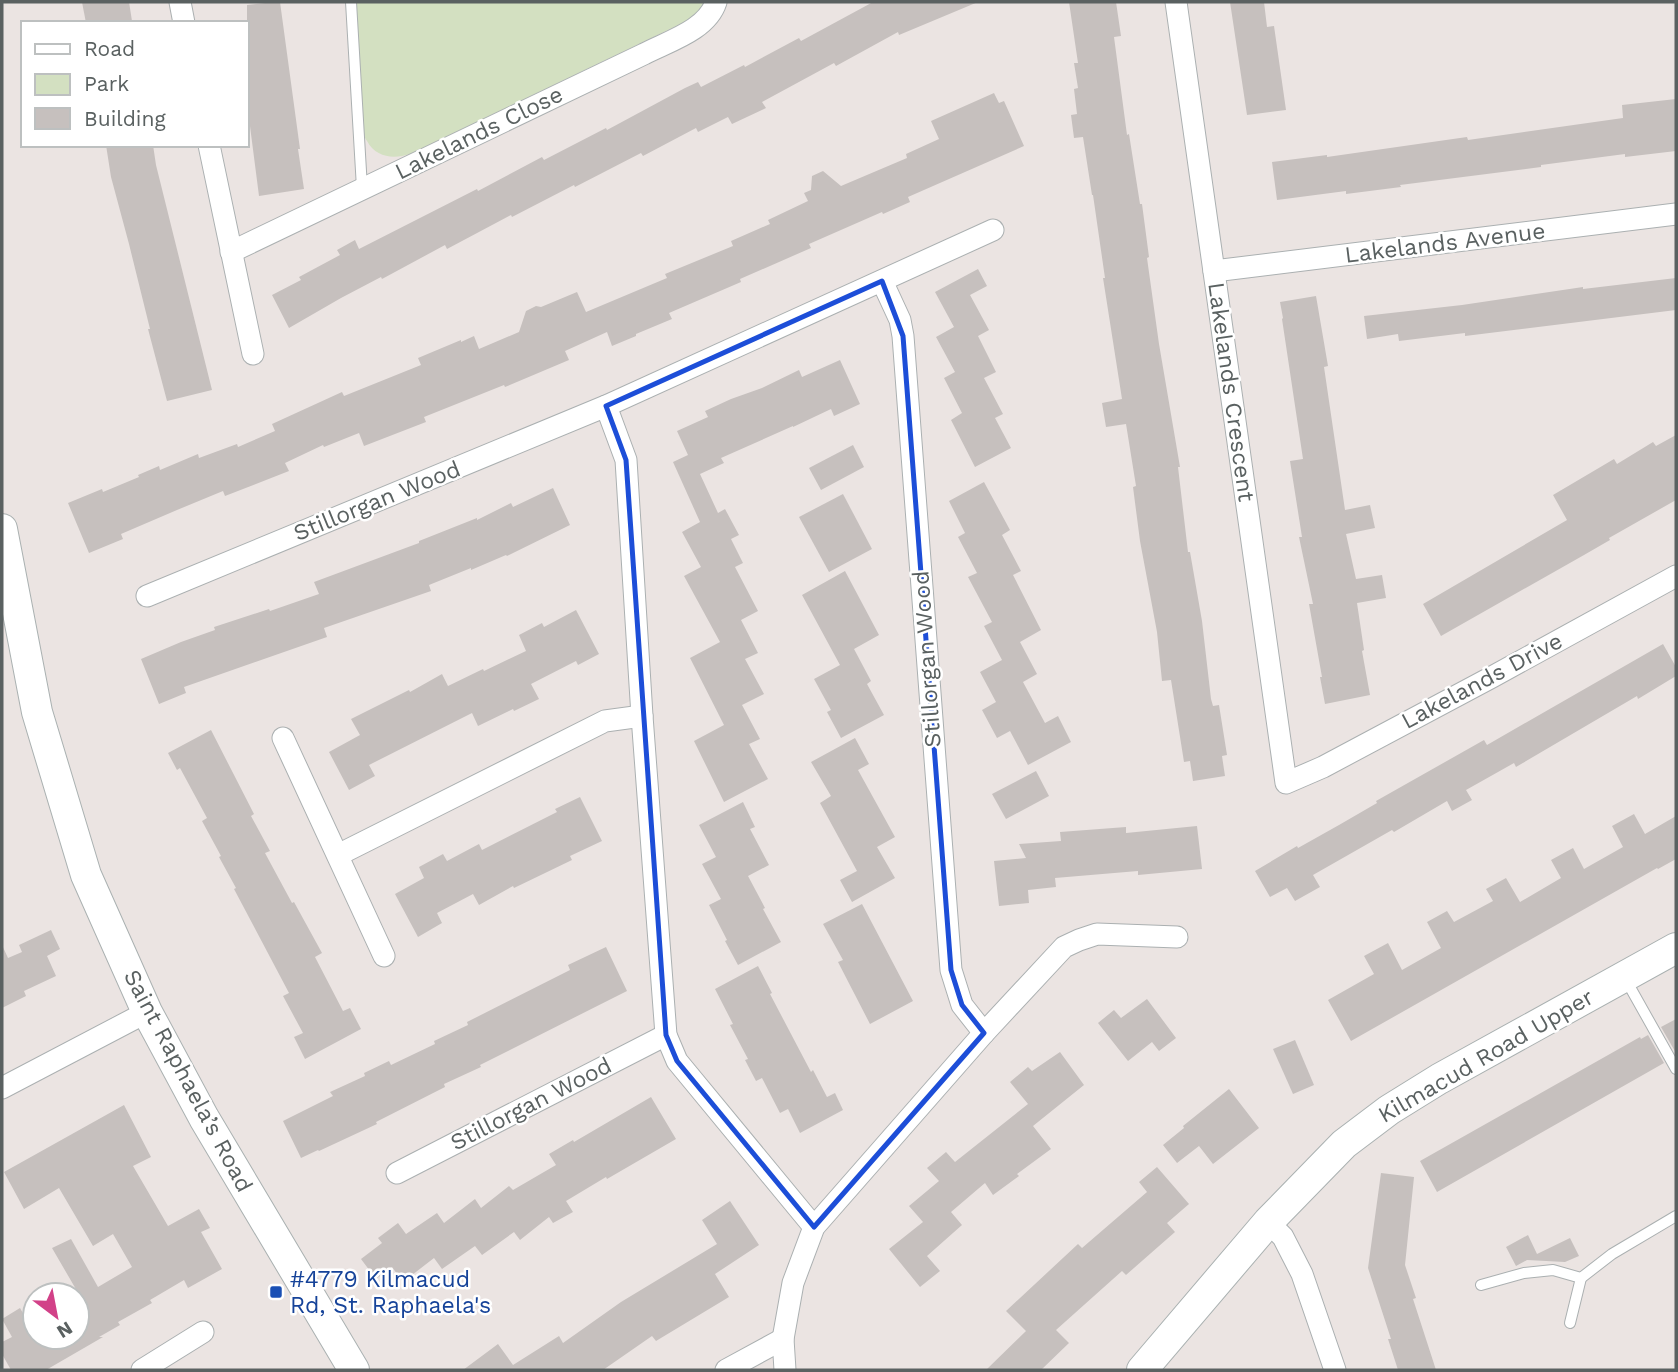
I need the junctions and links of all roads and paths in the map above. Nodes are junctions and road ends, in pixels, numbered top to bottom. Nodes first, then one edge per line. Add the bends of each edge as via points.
1 (180, 2) edge
2 (351, 2) edge
3 (716, 2) edge
4 (1176, 2) edge
5 (184, 21) edge
6 (209, 147) edge
7 (362, 188) junction
8 (1676, 214) edge
9 (993, 230) dead end
10 (231, 252) junction
11 (1213, 271) junction
12 (882, 281) junction
13 (253, 354) dead end
14 (606, 406) junction
15 (2, 530) edge
16 (1676, 576) edge
17 (147, 596) dead end
18 (642, 716) junction
19 (283, 737) dead end
20 (1286, 783) joint
21 (338, 855) junction
22 (1177, 937) dead end
23 (1676, 948) edge
24 (384, 956) dead end
25 (1625, 976) junction
26 (147, 1012) junction
27 (984, 1033) junction
28 (666, 1035) junction
29 (1676, 1069) edge
30 (2, 1088) edge
31 (397, 1173) dead end
32 (1676, 1216) edge
33 (1268, 1222) junction
34 (814, 1227) junction
35 (1581, 1278) junction
36 (1481, 1285) dead end
37 (1570, 1323) dead end
38 (203, 1332) dead end
39 (783, 1339) junction
40 (142, 1370) edge
41 (354, 1370) edge
42 (726, 1370) edge
43 (785, 1370) edge
44 (1142, 1370) edge
45 (1335, 1370) edge

1 - 5 street
2 - 7 lane
3 - 7 street, Lakelands Close via 701,25
4 - 11 street, Lakelands Crescent
6 - 10 street
7 - 10 street, Lakelands Close
8 - 11 street, Lakelands Avenue
9 - 12 street, Stillorgan Wood
10 - 13 street
11 - 20 street, Lakelands Crescent
12 - 14 street, Stillorgan Wood
12 - 27 street, Stillorgan Wood via 904,336 951,970 962,1005
14 - 17 street, Stillorgan Wood
14 - 18 street via 626,460
15 - 26 street, Saint Raphaela’s Road via 37,712 83,865
16 - 20 street, Lakelands Drive
18 - 21 street via 606,721
18 - 28 street
19 - 21 street
21 - 24 street
22 - 27 street via 1097,934 1071,943
23 - 25 street, Kilmacud Road Upper
25 - 29 lane
25 - 33 street, Kilmacud Road Upper via 1389,1110 1344,1144
26 - 30 street
26 - 41 street, Saint Raphaela’s Road via 204,1118
27 - 34 street
28 - 31 street, Stillorgan Wood
28 - 34 street via 677,1061
32 - 35 lane
33 - 44 street, Kilmacud Road Upper
33 - 45 street via 1283,1237 1302,1274
34 - 39 street via 793,1283
35 - 36 lane via 1553,1270
35 - 37 lane
38 - 40 street
39 - 42 street
39 - 43 street

